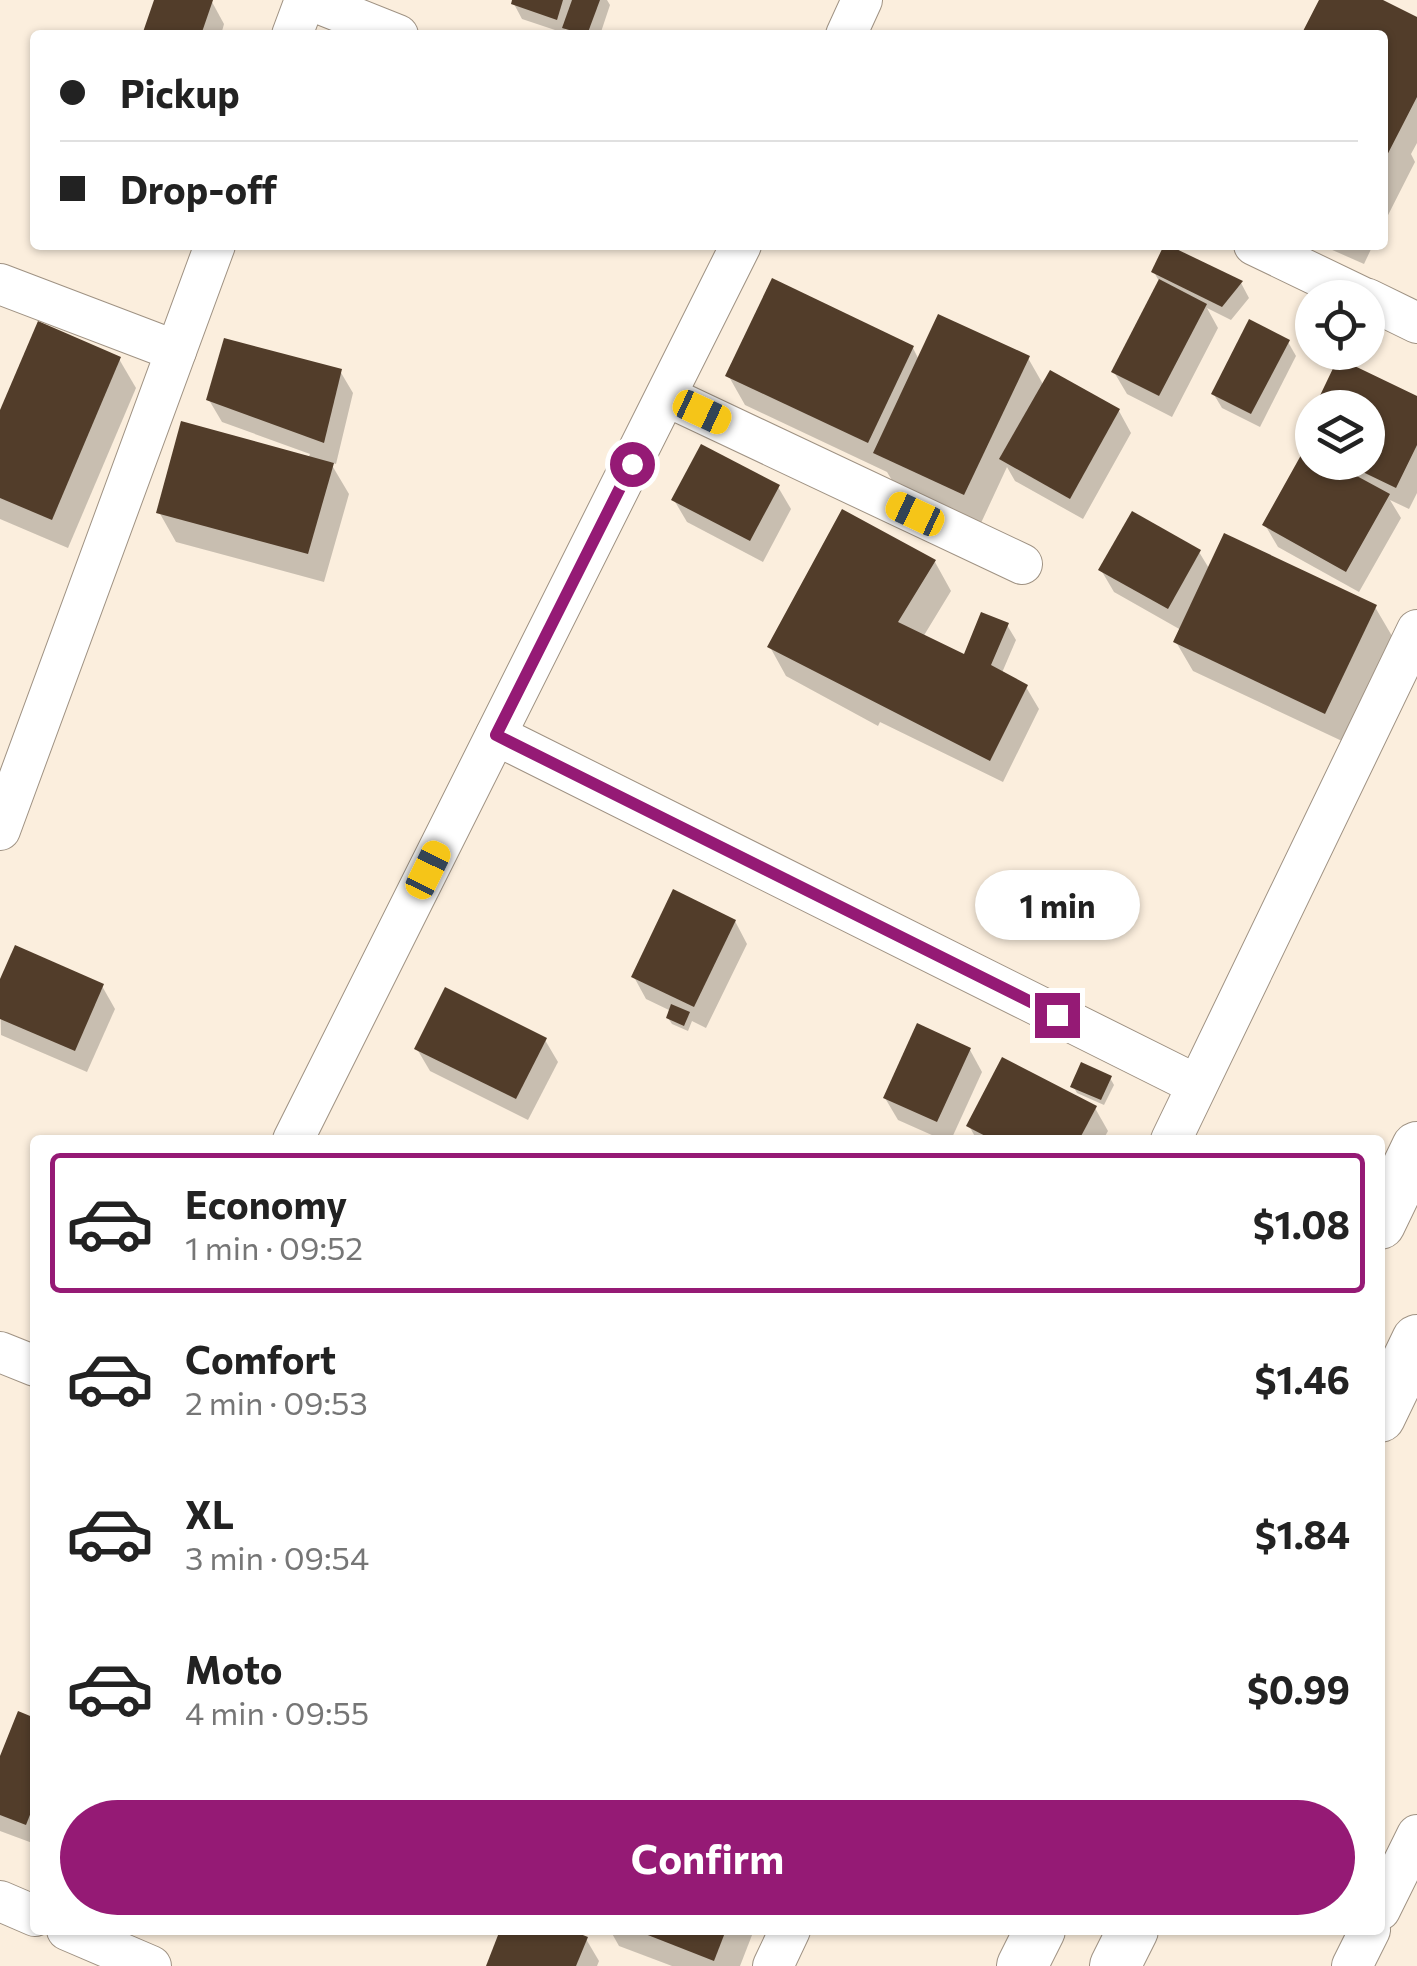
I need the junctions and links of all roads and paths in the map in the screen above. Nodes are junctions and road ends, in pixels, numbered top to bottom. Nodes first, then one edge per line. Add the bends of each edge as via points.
1 (308, 0) edge
2 (862, 0) edge
3 (294, 30) edge
4 (385, 30) edge
5 (848, 30) edge
6 (213, 250) edge
7 (739, 250) edge
8 (1265, 250) edge
9 (1328, 280) edge
10 (0, 284) edge
11 (1385, 307) edge
12 (1417, 323) edge
13 (176, 351) junction
14 (666, 396) junction
15 (1022, 564) dead end
16 (1417, 630) edge
17 (496, 735) junction
18 (0, 830) edge
19 (1197, 1085) junction
20 (296, 1135) edge
21 (1173, 1135) edge
22 (1417, 1147) edge
23 (1385, 1214) edge
24 (1417, 1340) edge
25 (0, 1352) edge
26 (30, 1364) edge
27 (1385, 1407) edge
28 (1417, 1834) edge
29 (1385, 1900) edge
30 (0, 1901) edge
31 (30, 1914) edge
32 (79, 1935) edge
33 (788, 1935) edge
34 (1038, 1935) edge
35 (1131, 1935) edge
36 (1368, 1935) edge
37 (151, 1966) edge
38 (772, 1966) edge
39 (1022, 1966) edge
40 (1116, 1966) edge
41 (1352, 1966) edge

1 - 3 street
1 - 4 street
2 - 5 street
6 - 13 street
7 - 14 street
8 - 9 street
10 - 13 street
11 - 12 street
13 - 18 street
14 - 15 street
14 - 17 street
16 - 19 street
17 - 19 street
17 - 20 street
19 - 21 street
22 - 23 main road
24 - 27 main road
25 - 26 street
28 - 29 street
30 - 31 street
32 - 37 street
33 - 38 street
34 - 39 main road
35 - 40 main road
36 - 41 street

